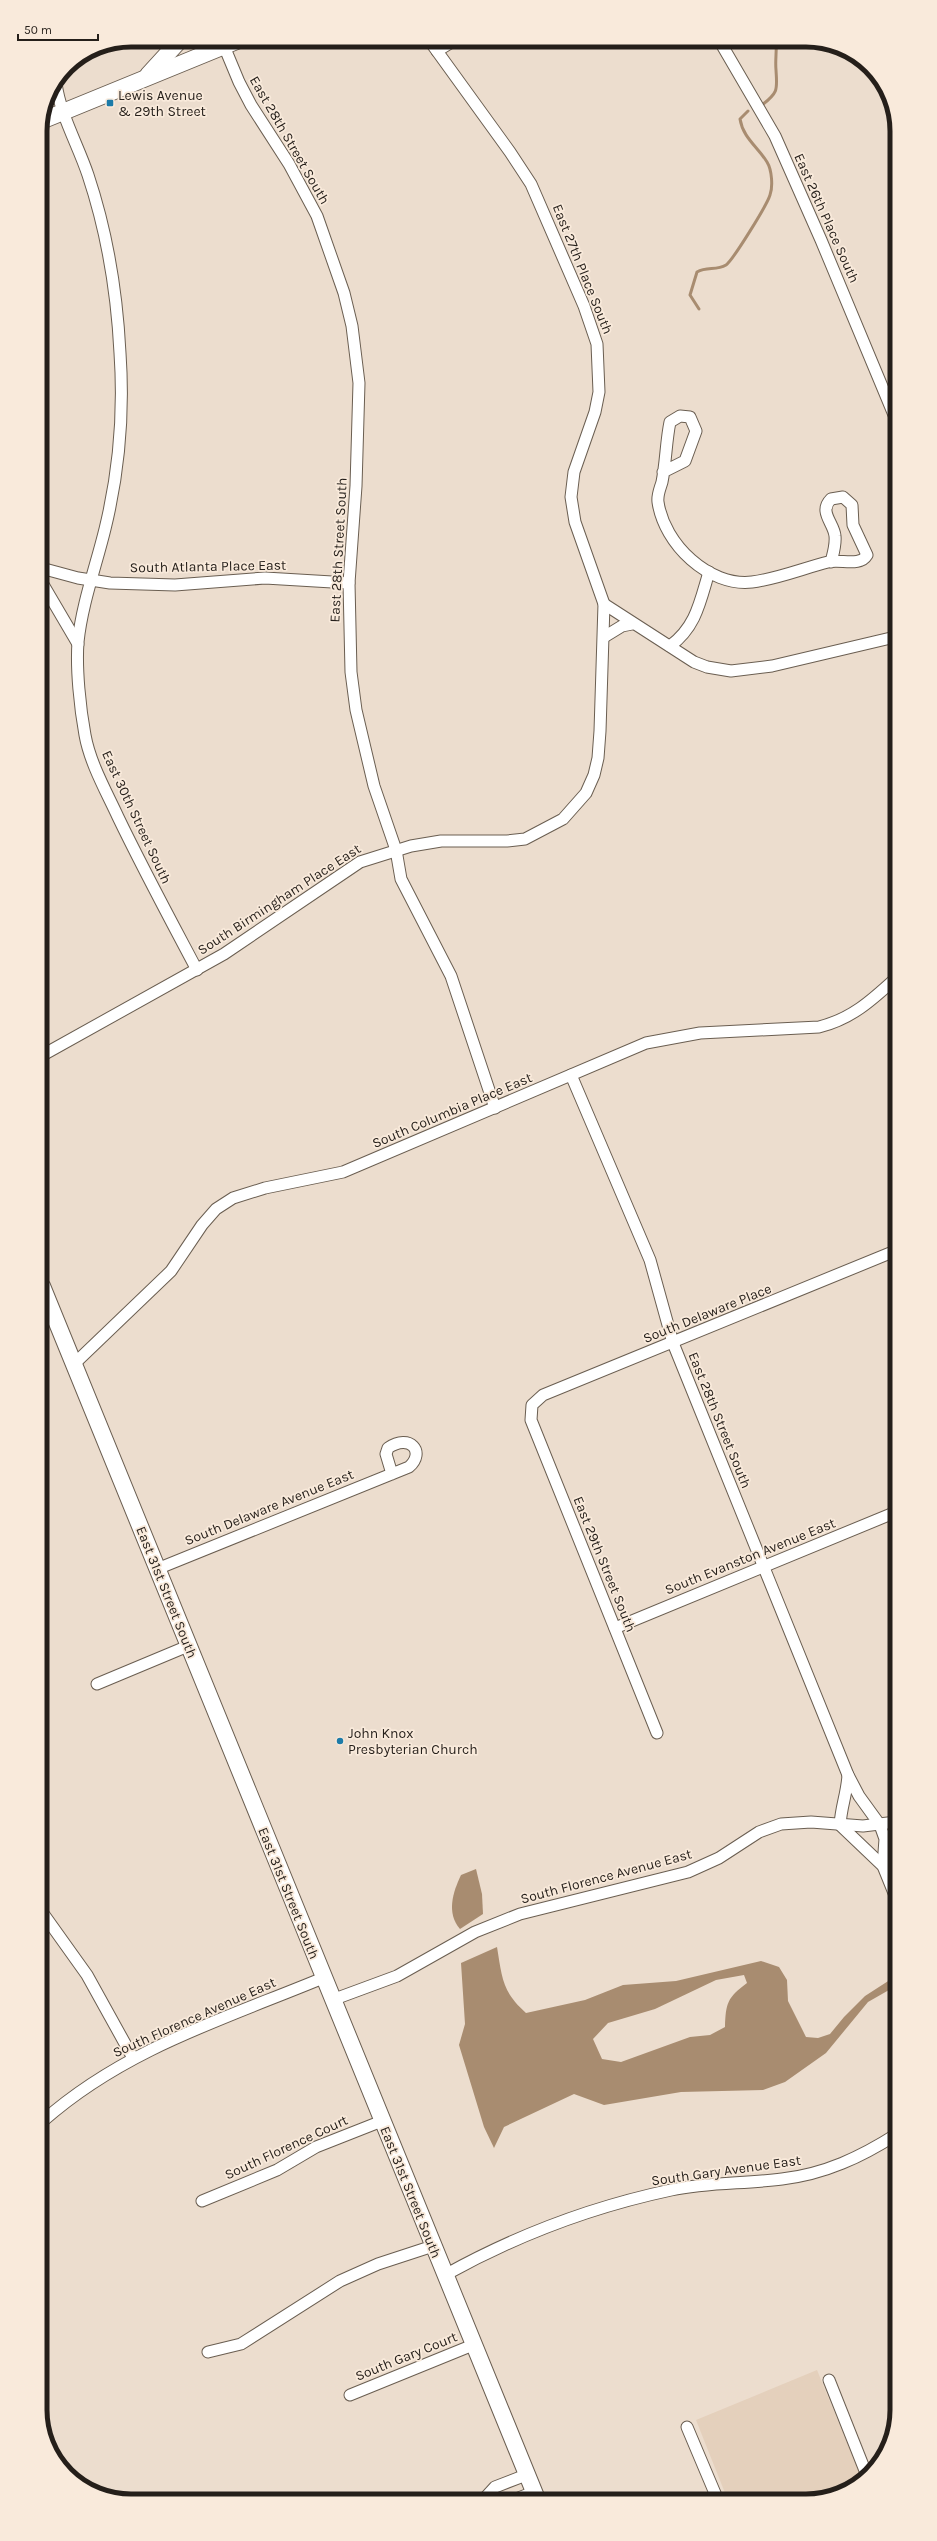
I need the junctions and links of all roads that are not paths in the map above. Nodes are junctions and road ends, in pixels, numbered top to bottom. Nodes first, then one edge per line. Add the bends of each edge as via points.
1 (174, 47) edge
2 (221, 47) edge
3 (232, 47) edge
4 (434, 47) edge
5 (444, 47) edge
6 (723, 47) edge
7 (437, 51) junction
8 (145, 79) junction
9 (57, 92) edge
10 (64, 112) junction
11 (48, 118) edge
12 (890, 406) edge
13 (663, 472) junction
14 (831, 562) junction
15 (47, 570) edge
16 (709, 572) junction
17 (92, 581) junction
18 (349, 583) junction
19 (47, 591) edge
20 (604, 604) junction
21 (632, 624) junction
22 (604, 637) junction
23 (890, 638) edge
24 (78, 644) junction
25 (670, 646) junction
26 (396, 850) junction
27 (197, 970) junction
28 (890, 983) edge
29 (47, 1053) edge
30 (571, 1075) junction
31 (494, 1108) junction
32 (890, 1254) edge
33 (47, 1299) edge
34 (673, 1343) junction
35 (73, 1365) junction
36 (532, 1405) joint
37 (392, 1474) dead end
38 (890, 1514) edge
39 (764, 1567) junction
40 (158, 1569) junction
41 (615, 1628) junction
42 (188, 1646) junction
43 (97, 1684) dead end
44 (657, 1733) dead end
45 (848, 1775) junction
46 (890, 1823) edge
47 (840, 1825) junction
48 (880, 1825) junction
49 (883, 1866) junction
50 (890, 1883) edge
51 (47, 1919) edge
52 (323, 1978) junction
53 (332, 2000) junction
54 (133, 2058) junction
55 (47, 2118) edge
56 (382, 2121) junction
57 (890, 2138) edge
58 (202, 2200) dead end
59 (433, 2246) junction
60 (445, 2275) junction
61 (473, 2346) junction
62 (208, 2352) dead end
63 (829, 2380) dead end
64 (350, 2395) dead end
65 (687, 2427) dead end
66 (865, 2469) edge
67 (526, 2475) junction
68 (489, 2494) edge
69 (534, 2494) edge
70 (715, 2494) edge

1 - 8 main road
2 - 8 main road
3 - 18 street, East 28th Street South via 239,82 317,216 337,271 352,326 360,413
4 - 7 street, East 27th Place South
5 - 7 street
6 - 12 street, East 26th Place South via 775,136
7 - 20 street, East 27th Place South via 531,184 584,306 597,344 599,392 596,412 574,472 571,503 575,522
8 - 10 main road
9 - 10 street
10 - 11 main road
10 - 17 street via 88,175 105,238 117,308 121,356 115,476 106,527
13 - 13 street via 670,422 680,416 690,417 696,431 685,461
13 - 16 street via 658,500 667,527 681,551
14 - 14 street via 835,535 826,516 826,508 831,499 843,497 852,505 853,525 867,556 859,562
14 - 16 street via 752,582 733,581
15 - 17 street
16 - 25 street via 692,623 683,637
17 - 18 street, South Atlanta Place East via 175,585 265,578
17 - 24 street, East 30th Street South
18 - 26 street, East 28th Street South via 356,710 374,786
19 - 24 street
20 - 21 street
20 - 22 street, South Birmingham Place East
21 - 22 street via 622,626
21 - 25 street
22 - 26 street, South Birmingham Place East via 598,758 586,793 575,808 551,827 525,839 441,841
23 - 25 street via 772,666 731,671 708,667
24 - 27 street, East 30th Street South via 85,736 105,789 132,846
26 - 27 street, South Birmingham Place East via 360,862 253,936
26 - 31 street, East 28th Street South via 401,879 443,956 461,1001
27 - 29 street, South Birmingham Place East
28 - 30 street, South Columbia Place East via 856,1013 837,1022 819,1027 675,1036 634,1047
30 - 31 street, South Columbia Place East
30 - 34 street, East 28th Street South via 650,1260
31 - 35 street, South Columbia Place East via 343,1172 265,1188 233,1198 216,1209 202,1225 171,1271
32 - 34 street, South Delaware Place
33 - 35 main road, East 31st Street South
34 - 36 street, South Delaware Place via 543,1396
34 - 39 street, East 28th Street South
35 - 40 main road, East 31st Street South
36 - 41 street, East 29th Street South via 531,1420
37 - 40 street, South Delaware Avenue East
38 - 39 street, South Evanston Avenue East
39 - 41 street, South Evanston Avenue East
39 - 45 street, East 28th Street South
40 - 42 main road, East 31st Street South
41 - 44 street, East 29th Street South
42 - 43 street
42 - 52 main road, East 31st Street South
45 - 47 street, East 28th Street South via 847,1793 841,1805
45 - 48 street, East 28th Street South via 859,1796
46 - 48 street, South Florence Avenue East
47 - 48 street, South Florence Avenue East
47 - 49 street, East 28th Street South
47 - 53 street, South Florence Avenue East via 811,1822 771,1827 719,1858 688,1872 520,1914 498,1922 475,1932 398,1976
48 - 49 street, East 28th Street South via 885,1839
49 - 50 street, East 28th Street South
51 - 54 street via 87,1974
52 - 53 main road, East 31st Street South
52 - 54 street, South Florence Avenue East via 180,2036
53 - 56 main road, East 31st Street South
54 - 55 street, South Florence Avenue East via 85,2087
56 - 58 street, South Florence Court via 316,2147 277,2170
56 - 59 main road, East 31st Street South
57 - 60 street, South Gary Avenue East via 854,2159 809,2174 672,2190 599,2207 508,2242
59 - 60 main road, East 31st Street South
59 - 62 street via 378,2264 340,2281 241,2344
60 - 61 main road, East 31st Street South
61 - 64 street, South Gary Court
61 - 67 main road, East 31st Street South
63 - 66 street
65 - 70 street
67 - 68 street via 495,2487
67 - 69 main road, East 31st Street South

